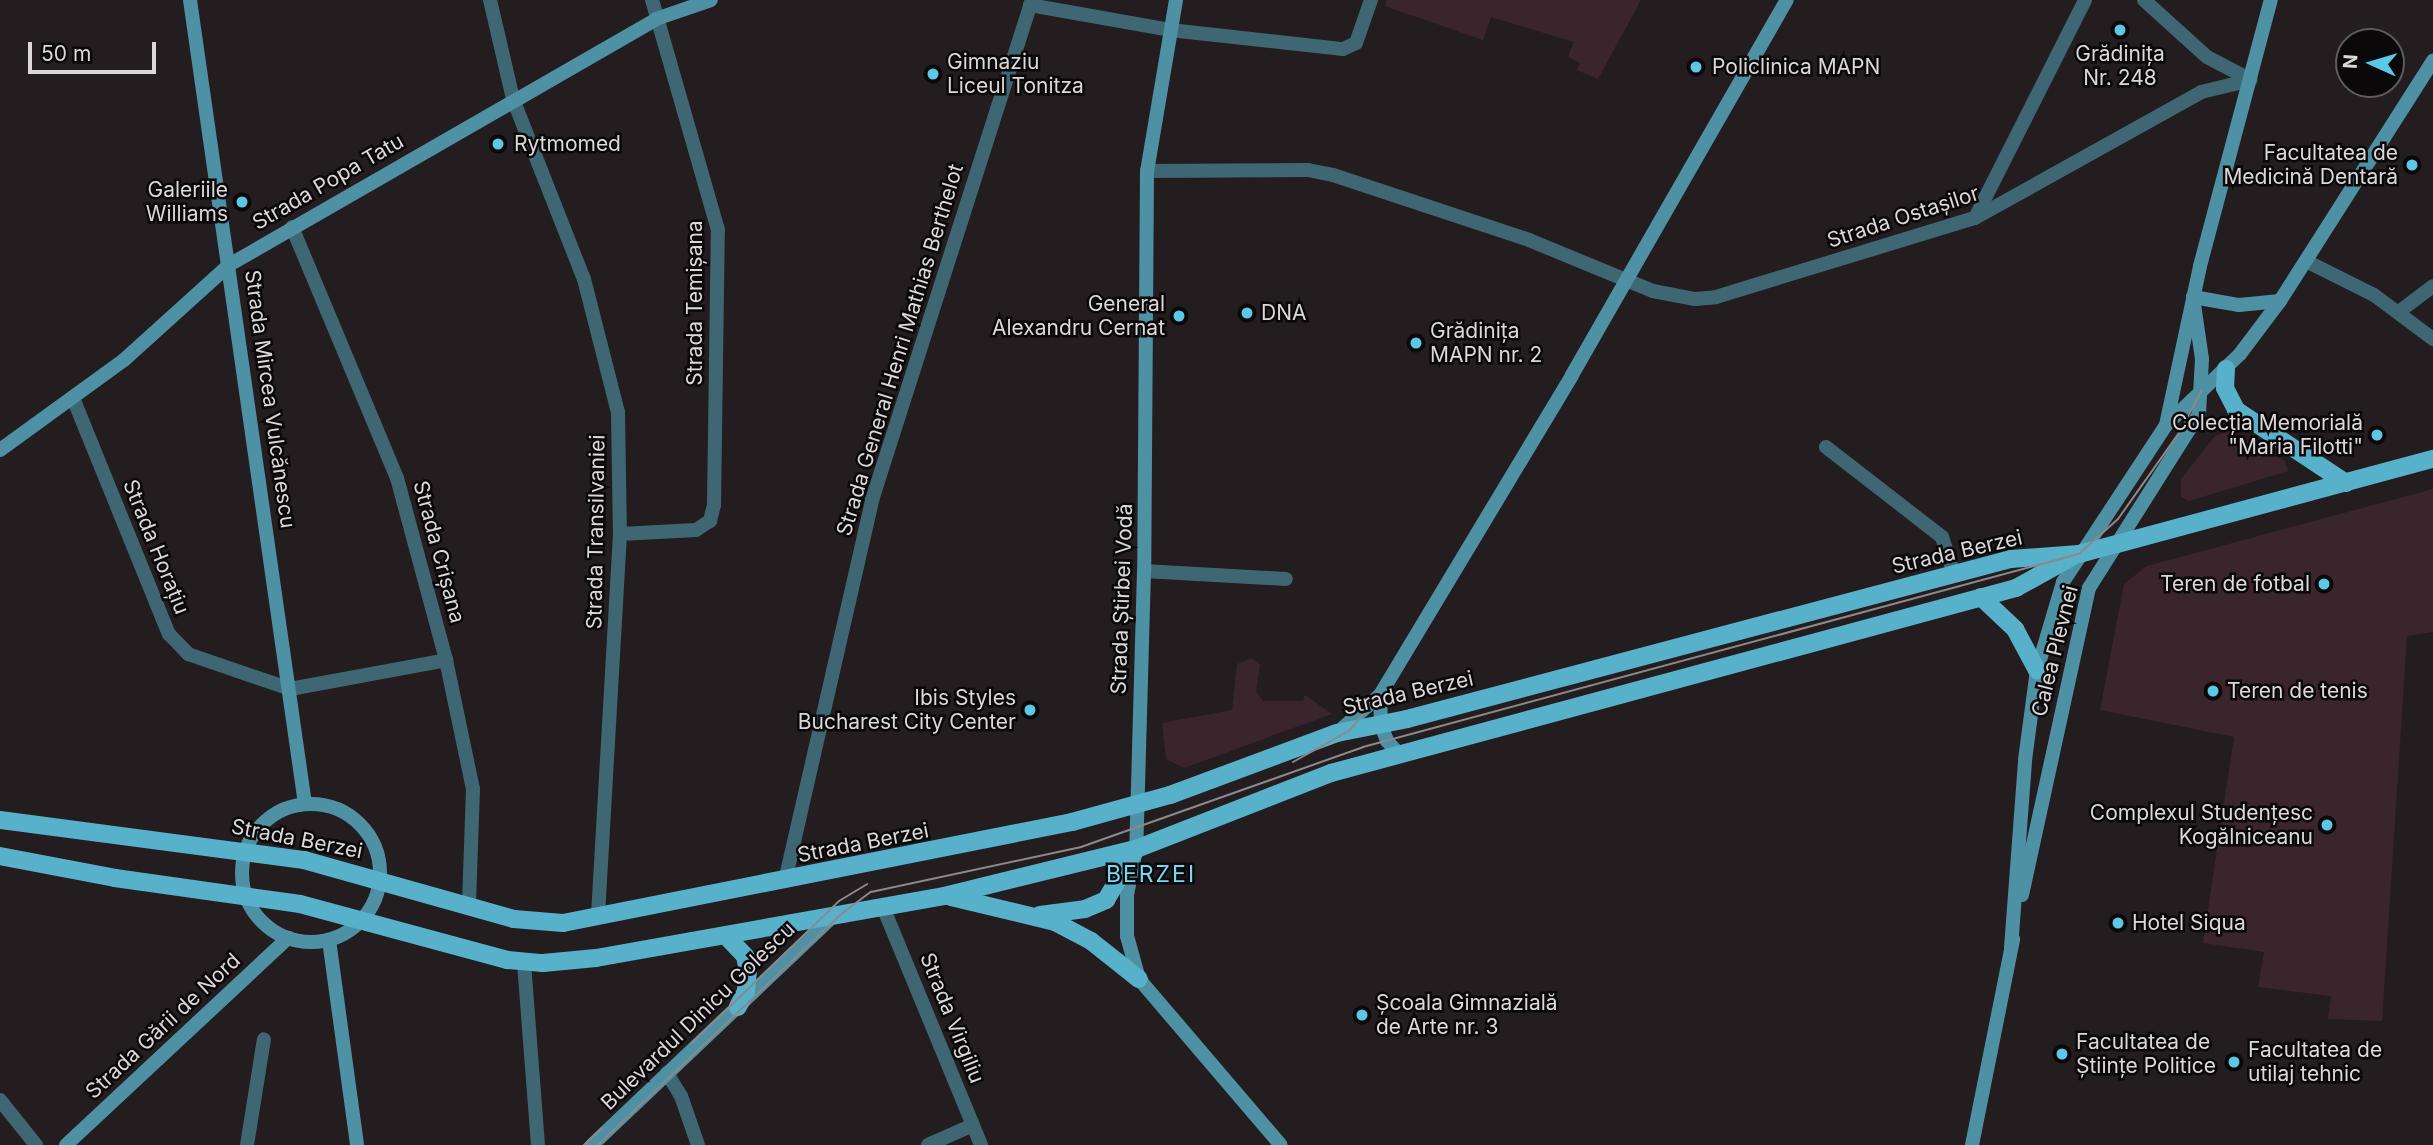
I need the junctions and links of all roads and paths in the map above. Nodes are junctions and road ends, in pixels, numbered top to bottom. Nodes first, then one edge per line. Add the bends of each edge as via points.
1 (190, 0) edge
2 (490, 0) edge
3 (652, 0) edge
4 (711, 0) edge
5 (1176, 0) edge
6 (1370, 0) edge
7 (1787, 0) edge
8 (2085, 0) edge
9 (2144, 0) edge
10 (2272, 0) edge
11 (1031, 2) edge
12 (656, 19) junction
13 (1170, 30) junction
14 (2433, 61) edge
15 (2251, 80) junction
16 (513, 99) junction
17 (1147, 171) junction
18 (1975, 218) junction
19 (292, 227) junction
20 (2306, 261) junction
21 (229, 265) junction
22 (1627, 281) junction
23 (2433, 286) edge
24 (2193, 297) junction
25 (2280, 301) junction
26 (2400, 311) junction
27 (2433, 339) edge
28 (2226, 369) junction
29 (2202, 390) junction
30 (73, 398) junction
31 (2166, 425) junction
32 (1826, 447) dead end
33 (0, 450) edge
34 (2433, 459) edge
35 (2346, 483) junction
36 (620, 534) junction
37 (2117, 544) junction
38 (2079, 554) junction
39 (1144, 571) junction
40 (1954, 573) junction
41 (1286, 579) dead end
42 (1981, 597) junction
43 (446, 660) junction
44 (2037, 670) junction
45 (290, 689) junction
46 (1380, 695) junction
47 (1381, 724) junction
48 (1337, 733) junction
49 (1399, 754) junction
50 (305, 804) junction
51 (1136, 805) junction
52 (0, 820) edge
53 (1136, 849) junction
54 (246, 850) junction
55 (0, 856) edge
56 (380, 879) junction
57 (785, 881) junction
58 (247, 896) junction
59 (944, 896) junction
60 (469, 906) junction
61 (883, 907) junction
62 (1037, 915) junction
63 (597, 917) junction
64 (832, 917) junction
65 (363, 919) junction
66 (726, 936) junction
67 (288, 938) junction
68 (329, 940) junction
69 (2011, 948) junction
70 (524, 963) junction
71 (1139, 979) junction
72 (738, 1007) junction
73 (264, 1039) dead end
74 (667, 1073) junction
75 (0, 1100) edge
76 (973, 1125) junction
77 (36, 1145) edge
78 (66, 1145) edge
79 (247, 1145) edge
80 (357, 1145) edge
81 (538, 1145) edge
82 (592, 1145) edge
83 (698, 1145) edge
84 (928, 1145) edge
85 (981, 1145) edge
86 (1281, 1145) edge
87 (1972, 1145) edge

1 - 21 main road, Strada Mircea Vulcănescu
2 - 16 street, Strada Transilvaniei
3 - 12 street, Strada Temișana
4 - 12 main road, Strada Popa Tatu
5 - 13 main road, Strada Știrbei Vodă
6 - 13 street via 1356,43 1343,49
7 - 22 main road
8 - 18 street
9 - 15 street via 2207,57
10 - 15 main road, Calea Plevnei
11 - 13 street
11 - 57 street, Strada General Henri Mathias Berthelot via 872,500
12 - 16 main road, Strada Popa Tatu
12 - 36 street, Strada Temișana via 718,230 714,505 710,521 696,530
13 - 17 main road, Strada Știrbei Vodă
14 - 20 main road, Calea Plevnei
15 - 18 street, Strada Ostașilor via 2201,92
15 - 24 main road, Calea Plevnei
16 - 19 main road, Strada Popa Tatu
16 - 36 street, Strada Transilvaniei via 601,333 618,412
17 - 22 street, Strada Ostașilor via 1308,170 1333,175 1529,240
17 - 39 main road, Strada Știrbei Vodă
18 - 22 street, Strada Ostașilor via 1716,298 1674,297
19 - 21 main road, Strada Popa Tatu
19 - 43 street, Strada Crișana via 397,478
20 - 25 main road, Calea Plevnei
20 - 26 street
21 - 30 main road, Strada Popa Tatu via 136,349
21 - 45 main road, Strada Mircea Vulcănescu
22 - 46 main road
23 - 26 street
24 - 25 main road via 2239,305
24 - 29 main road
24 - 31 main road, Calea Plevnei
25 - 28 main road, Calea Plevnei
26 - 27 street
28 - 29 main road, Calea Plevnei
28 - 35 main road via 2225,388 2236,410
29 - 31 main road, Calea Plevnei
29 - 37 main road, Calea Plevnei via 2194,426
30 - 33 main road, Strada Popa Tatu
30 - 45 street, Strada Horațiu via 177,645 203,661
31 - 38 main road, Calea Plevnei
32 - 40 street via 1942,537
34 - 35 main road
35 - 37 main road
36 - 63 street, Strada Transilvaniei
37 - 38 main road
37 - 69 main road, Calea Plevnei via 2084,602
38 - 40 main road, Strada Berzei via 2011,559
38 - 42 main road, Strada Berzei via 2016,588
38 - 44 main road, Calea Plevnei via 2056,597
39 - 41 street
39 - 51 main road, Strada Știrbei Vodă
40 - 47 main road, Strada Berzei
42 - 44 main road via 2015,629
42 - 49 main road, Strada Berzei
43 - 45 street, Strada Horațiu
43 - 60 street, Strada Crișana via 473,789
44 - 69 main road, Calea Plevnei via 2025,760
45 - 50 main road, Strada Mircea Vulcănescu
46 - 47 main road
46 - 48 main road
47 - 48 main road, Strada Berzei
47 - 49 main road via 1387,741
48 - 51 main road, Strada Berzei
49 - 53 main road, Strada Berzei via 1331,773
50 - 54 main road via 267,820
50 - 56 main road via 335,809 361,825 373,841
51 - 53 main road, Strada Știrbei Vodă
51 - 57 main road, Strada Berzei via 952,849
52 - 54 main road, Strada Berzei
53 - 59 main road, Strada Berzei
53 - 62 main road via 1106,900 1085,909
53 - 71 main road, Strada Știrbei Vodă via 1126,925
54 - 56 main road, Strada Berzei
54 - 58 main road via 242,874
55 - 58 main road, Strada Berzei
56 - 60 main road, Strada Berzei
56 - 65 main road
57 - 63 main road, Strada Berzei
58 - 65 main road, Strada Berzei
58 - 67 main road via 270,929
59 - 61 main road, Strada Berzei
59 - 62 main road
60 - 63 main road, Strada Berzei via 531,922
61 - 64 main road, Strada Berzei
61 - 76 street, Strada Virgiliu
62 - 71 main road via 1091,942
64 - 66 main road, Strada Berzei
64 - 72 main road, Bulevardul Dinicu Golescu
65 - 68 main road
65 - 70 main road, Strada Berzei
66 - 70 main road, Strada Berzei via 596,958
66 - 72 main road via 745,956 748,971
67 - 68 main road
67 - 78 main road, Strada Gării de Nord
68 - 80 main road
69 - 87 main road, Calea Plevnei
70 - 81 street
71 - 86 main road, Strada Știrbei Vodă
72 - 74 main road, Bulevardul Dinicu Golescu
73 - 79 street
74 - 82 main road, Bulevardul Dinicu Golescu
74 - 83 street via 681,1096
75 - 77 street
76 - 84 street
76 - 85 street, Strada Virgiliu

